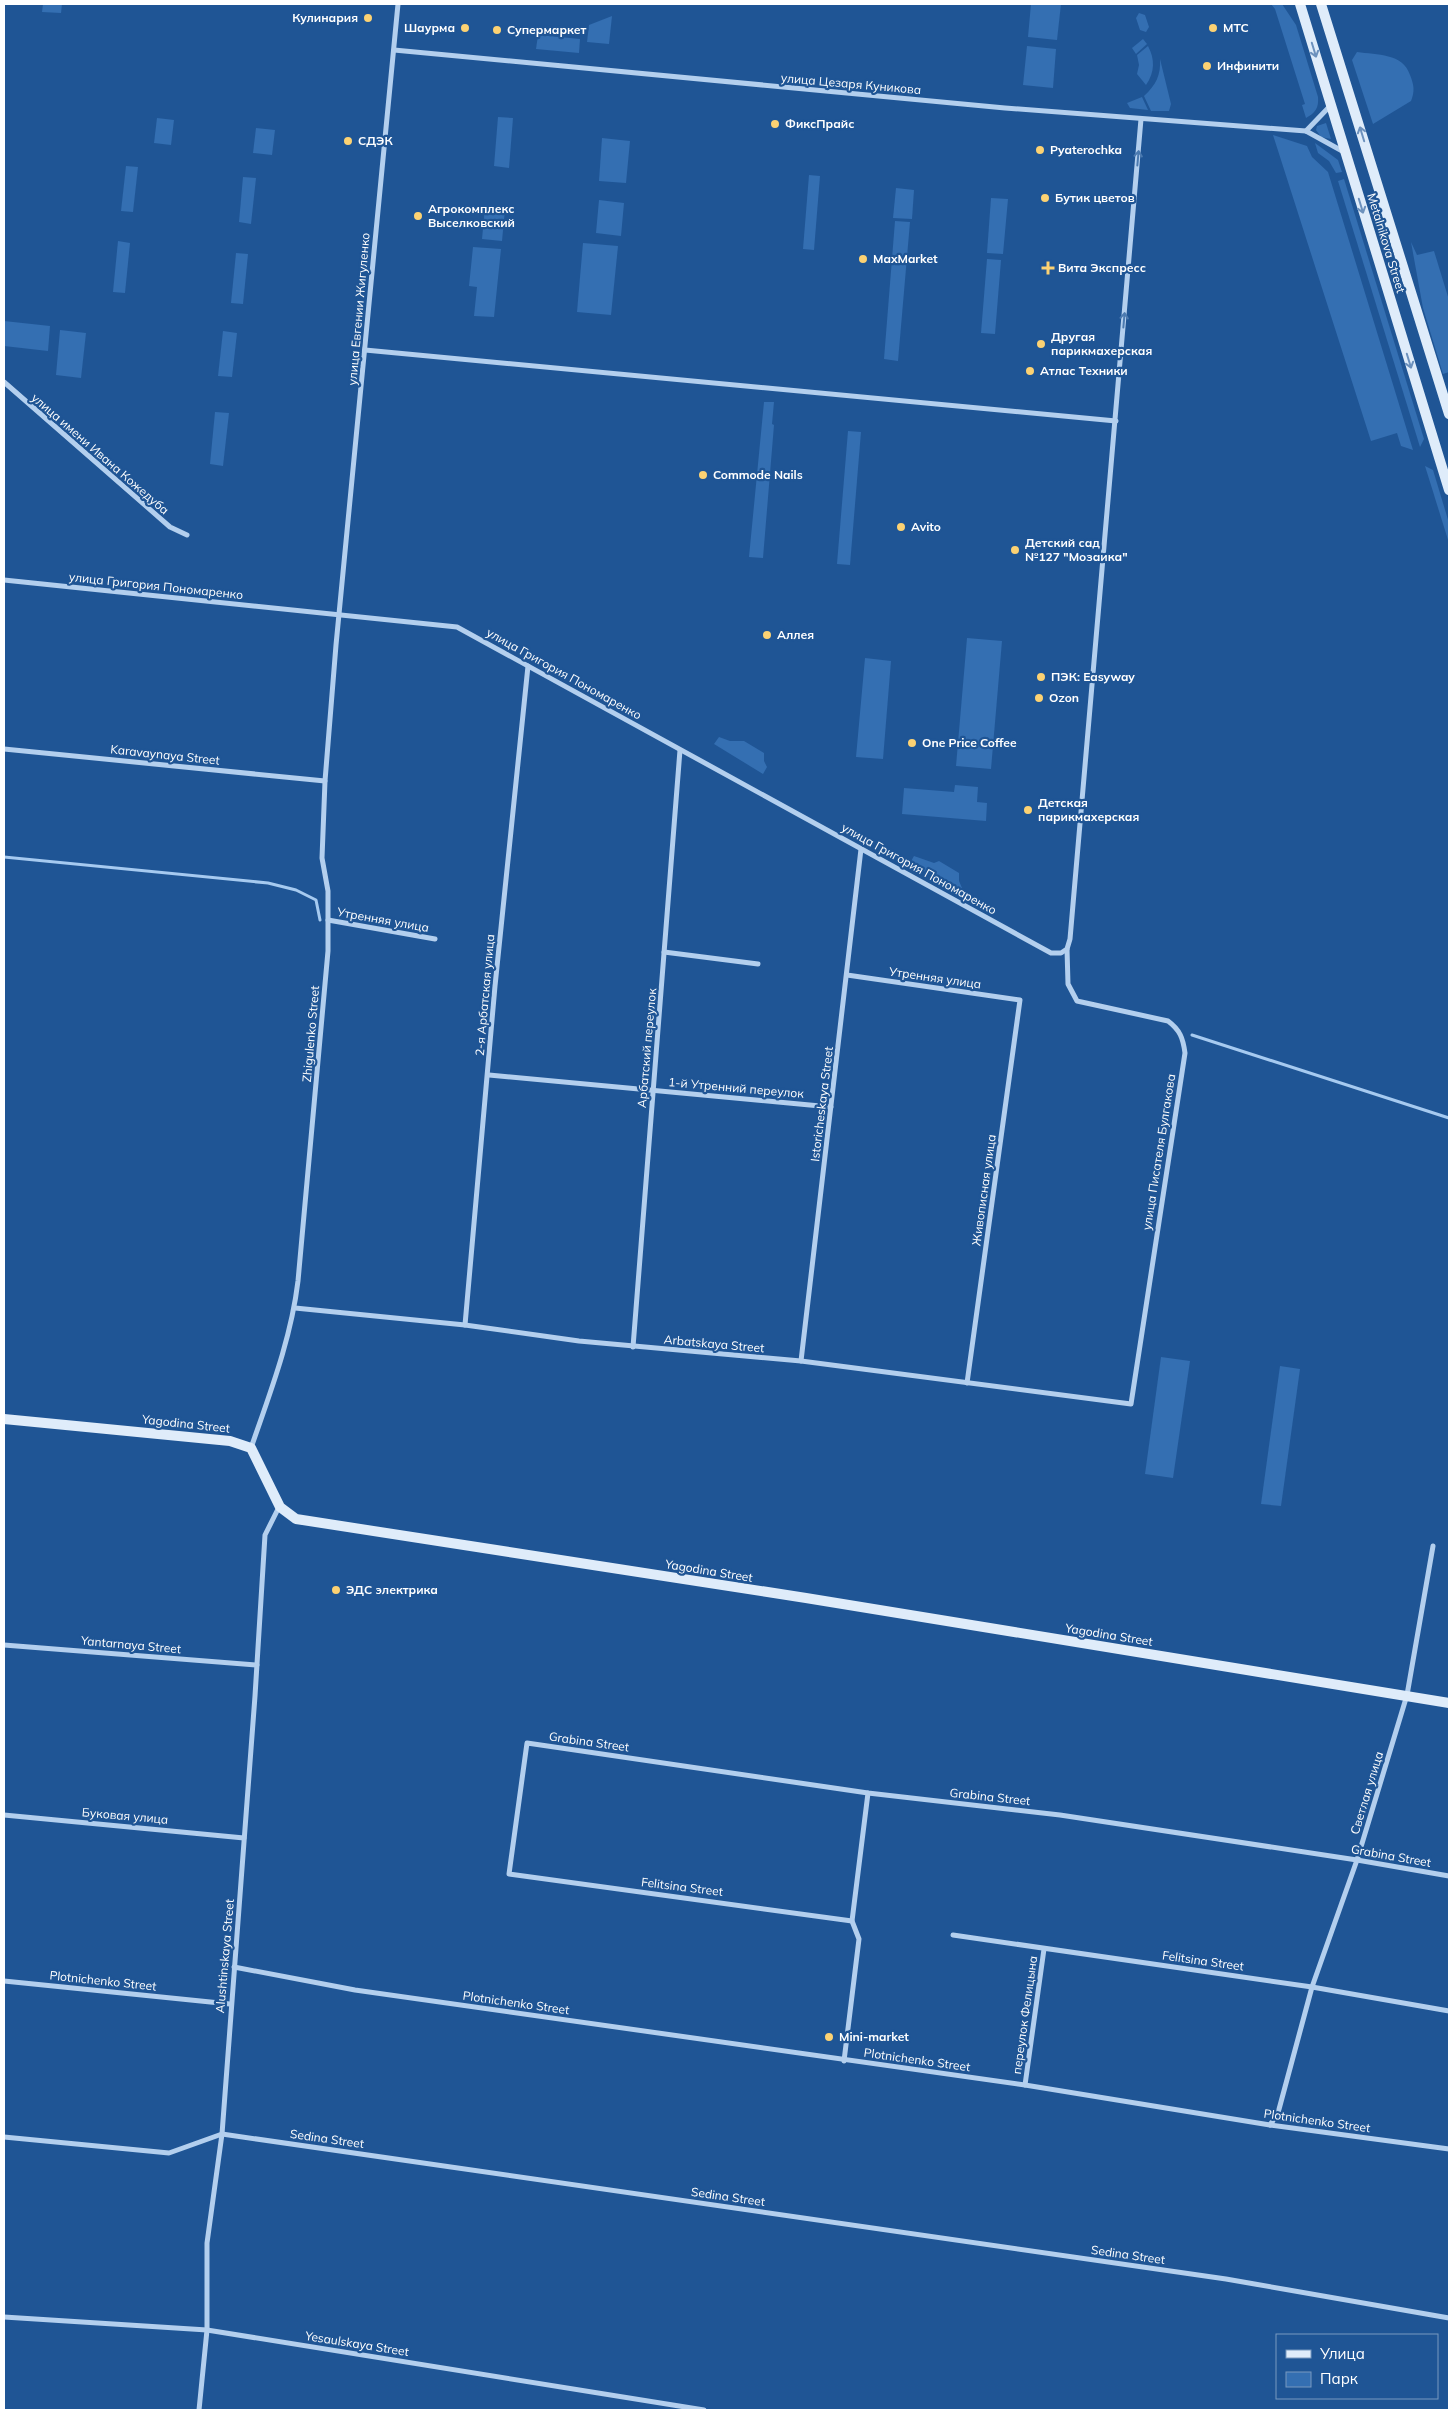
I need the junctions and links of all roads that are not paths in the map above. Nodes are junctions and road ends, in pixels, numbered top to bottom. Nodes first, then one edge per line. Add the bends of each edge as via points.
1 (398, 4) edge
2 (1300, 4) edge
3 (1321, 4) edge
4 (394, 50) junction
5 (1330, 105) junction
6 (1141, 119) junction
7 (1306, 131) junction
8 (1345, 152) junction
9 (365, 350) junction
10 (4, 382) edge
11 (1449, 414) edge
12 (1116, 421) junction
13 (1449, 490) edge
14 (187, 535) dead end
15 (4, 580) edge
16 (339, 615) junction
17 (528, 666) junction
18 (4, 749) edge
19 (680, 750) junction
20 (325, 782) junction
21 (861, 849) junction
22 (328, 920) junction
23 (435, 939) dead end
24 (1067, 949) junction
25 (664, 952) junction
26 (758, 964) dead end
27 (847, 975) junction
28 (1020, 1000) joint
29 (489, 1075) junction
30 (653, 1090) junction
31 (831, 1106) junction
32 (295, 1308) junction
33 (465, 1325) junction
34 (633, 1347) junction
35 (801, 1361) junction
36 (966, 1383) junction
37 (1130, 1404) joint
38 (4, 1419) edge
39 (251, 1448) junction
40 (280, 1507) junction
41 (1433, 1546) dead end
42 (4, 1645) edge
43 (257, 1665) junction
44 (1407, 1695) junction
45 (1449, 1703) edge
46 (868, 1793) junction
47 (4, 1815) edge
48 (244, 1838) junction
49 (1357, 1860) junction
50 (509, 1874) joint
51 (1449, 1876) edge
52 (852, 1921) junction
53 (953, 1935) dead end
54 (1044, 1949) junction
55 (234, 1967) junction
56 (4, 1981) edge
57 (1312, 1987) junction
58 (230, 2004) junction
59 (1449, 2011) edge
60 (844, 2061) junction
61 (1025, 2085) junction
62 (1270, 2125) junction
63 (222, 2134) junction
64 (4, 2137) edge
65 (1449, 2149) edge
66 (4, 2317) edge
67 (1449, 2318) edge
68 (207, 2330) junction
69 (199, 2410) edge
70 (704, 2410) edge

1 - 4 street, улица Евгении Жигуленко
2 -> 5 street, Metalnikova Street
11 -> 3 street, Metalnikova Street
4 - 6 street, улица Цезаря Куникова
4 - 9 street, улица Евгении Жигуленко
5 - 7 street
5 - 8 street, Metalnikova Street
6 - 7 street, улица Цезаря Куникова
12 -> 6 street
7 - 8 street
8 -> 13 street, Metalnikova Street
9 - 12 street
9 - 16 street, улица Евгении Жигуленко
10 - 14 street, улица имени Ивана Кожедуба via 170,527
12 - 24 street
15 - 16 street, улица Григория Пономаренко
16 - 17 street, улица Григория Пономаренко via 457,627
16 - 20 street, Zhigulenko Street
17 - 19 street, улица Григория Пономаренко
17 - 29 street, 2-я Арбатская улица
18 - 20 street, Karavaynaya Street
19 - 21 street, улица Григория Пономаренко
19 - 25 street, Арбатский переулок
20 - 22 street, Zhigulenko Street via 322,858 328,891
21 - 24 street, улица Григория Пономаренко via 1051,953
21 - 27 street, Istoricheskaya Street
22 - 23 street, Утренняя улица
22 - 32 street, Zhigulenko Street via 328,951
24 - 37 street, улица Писателя Булгакова via 1068,984 1077,1001 1168,1020 1180,1030 1184,1042 1185,1053
25 - 26 street
25 - 30 street, Арбатский переулок
27 - 28 street, Утренняя улица
27 - 31 street, Istoricheskaya Street
28 - 36 street, Живописная улица
29 - 30 street, 1-й Утренний переулок
29 - 33 street, 2-я Арбатская улица
30 - 31 street, 1-й Утренний переулок
30 - 34 street, Арбатский переулок
31 - 35 street, Istoricheskaya Street
32 - 33 street, Arbatskaya Street
32 - 39 street, Zhigulenko Street via 279,1368
33 - 34 street, Arbatskaya Street
34 - 35 street, Arbatskaya Street
35 - 36 street, Arbatskaya Street
36 - 37 street, Arbatskaya Street
38 - 39 street, Yagodina Street via 230,1441
39 - 40 street
40 - 43 street, Alushtinskaya Street via 265,1535
40 - 44 street, Yagodina Street via 296,1519
41 - 44 street, Светлая улица
42 - 43 street, Yantarnaya Street
43 - 48 street, Alushtinskaya Street
44 - 45 street, Yagodina Street
44 - 49 street, Светлая улица
46 - 49 street, Grabina Street via 1060,1815
46 - 50 street, Grabina Street via 527,1743
46 - 52 street
47 - 48 street, Буковая улица
48 - 55 street, Alushtinskaya Street
49 - 51 street, Grabina Street
49 - 57 street, Светлая улица
50 - 52 street, Felitsina Street
52 - 60 street via 858,1939
53 - 54 street, Felitsina Street
54 - 57 street, Felitsina Street
54 - 61 street, переулок Фелицына
55 - 58 street, Alushtinskaya Street
55 - 60 street, Plotnichenko Street via 355,1990
56 - 58 street, Plotnichenko Street
57 - 59 street, Felitsina Street
57 - 62 street, Светлая улица via 1278,2114
58 - 63 street, Alushtinskaya Street
60 - 61 street, Plotnichenko Street
61 - 62 street, Plotnichenko Street
62 - 65 street, Plotnichenko Street
63 - 64 street, Sedina Street via 169,2153
63 - 67 street, Sedina Street via 1216,2277
63 - 68 street, Alushtinskaya Street via 208,2243
66 - 68 street, Yesaulskaya Street
68 - 69 street, Alushtinskaya Street
68 - 70 street, Yesaulskaya Street

